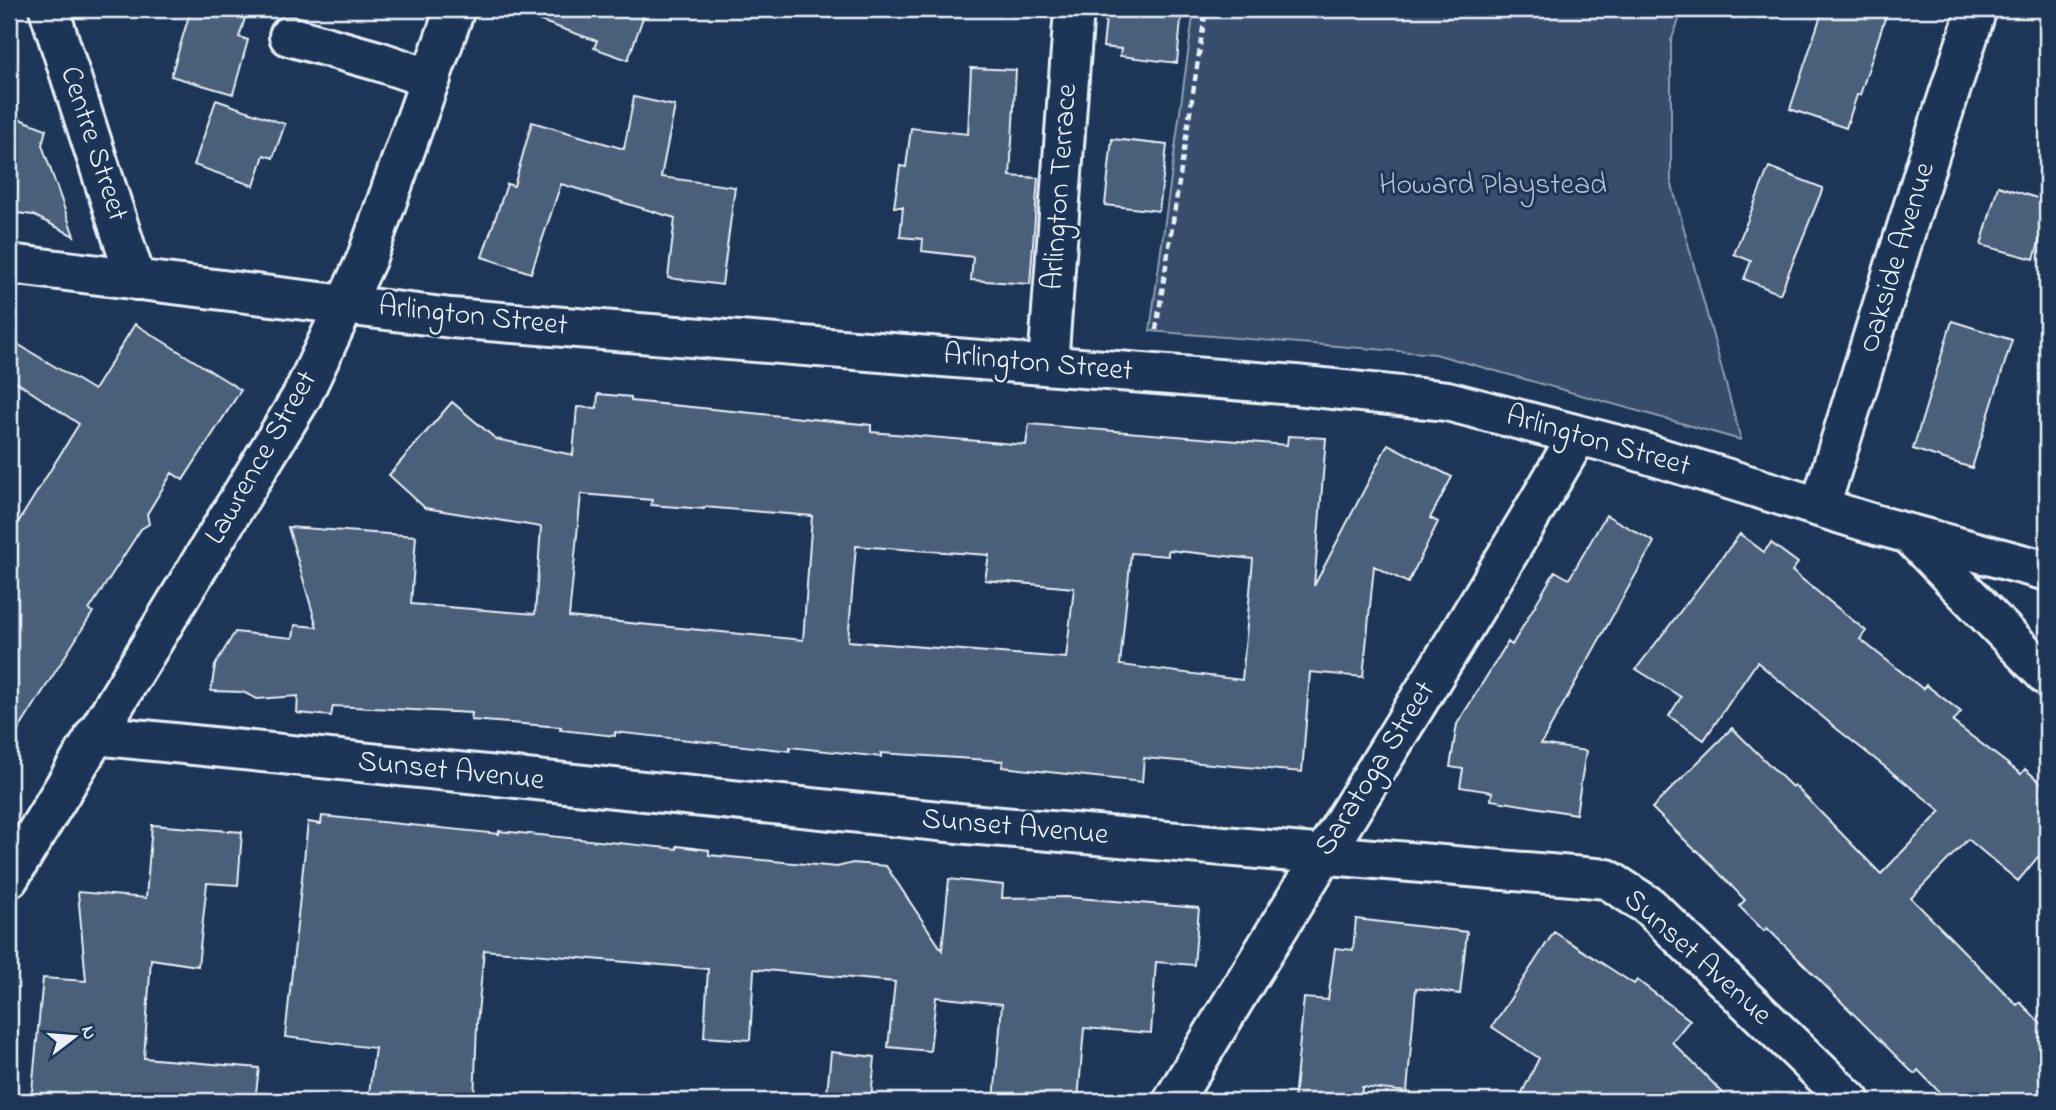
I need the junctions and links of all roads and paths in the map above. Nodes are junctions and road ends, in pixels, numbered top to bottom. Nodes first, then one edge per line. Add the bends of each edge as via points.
1 (49, 9) edge
2 (455, 9) edge
3 (1074, 9) edge
4 (1206, 9) edge
5 (1977, 9) edge
6 (289, 36) dead end
7 (431, 79) junction
8 (9, 264) edge
9 (136, 280) junction
10 (345, 304) junction
11 (1156, 330) dead end
12 (1048, 365) junction
13 (1578, 435) junction
14 (1821, 507) junction
15 (1909, 533) junction
16 (2047, 571) edge
17 (2047, 676) edge
18 (95, 736) junction
19 (1323, 855) junction
20 (9, 878) edge
21 (1173, 1101) edge
22 (1850, 1101) edge

1 - 9 street, Centre Street
2 - 7 street, Lawrence Street
3 - 12 street, Arlington Terrace
4 - 11 path
5 - 14 street, Oakside Avenue
6 - 7 street
7 - 10 street, Lawrence Street via 366,260
8 - 9 street, Arlington Street
9 - 10 street, Arlington Street
10 - 12 street, Arlington Street via 451,318
10 - 18 street, Lawrence Street via 302,396
12 - 13 street, Arlington Street via 1447,401
13 - 14 street, Arlington Street
13 - 19 street, Saratoga Street
14 - 15 street, Arlington Street
15 - 16 street, Arlington Street
15 - 17 street
18 - 19 street, Sunset Avenue
18 - 20 street, Lawrence Street
19 - 21 street, Saratoga Street
19 - 22 street, Sunset Avenue via 1607,879 1649,906

